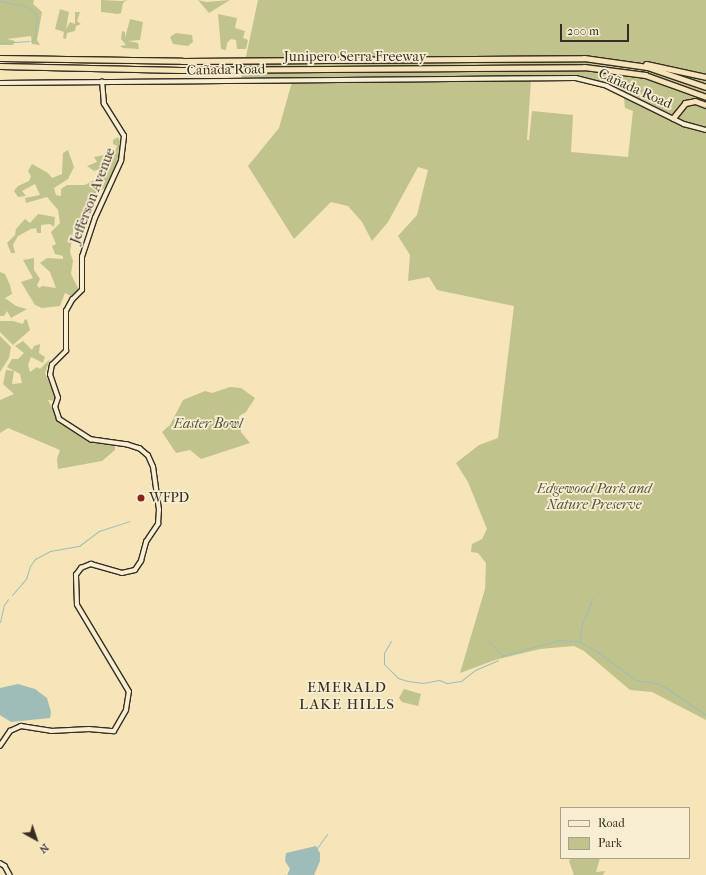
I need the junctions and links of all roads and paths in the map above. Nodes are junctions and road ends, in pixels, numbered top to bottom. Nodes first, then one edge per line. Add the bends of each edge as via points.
1 (0, 58) edge
2 (610, 60) junction
3 (0, 66) edge
4 (706, 77) edge
5 (102, 82) junction
6 (0, 83) edge
7 (706, 87) edge
8 (706, 97) edge
9 (706, 104) edge
10 (673, 118) junction
11 (706, 130) edge
12 (0, 746) edge
13 (0, 863) edge
14 (10, 875) edge

1 - 2 highway, Junipero Serra Freeway via 176,61 564,58
2 - 4 highway via 657,65
2 - 7 highway, Junipero Serra Freeway via 660,70
3 - 8 highway, Junipero Serra Freeway via 175,70 584,67 645,75
5 - 6 street, Cañada Road
5 - 10 street, Cañada Road via 576,78 607,86
5 - 12 street, Jefferson Avenue via 104,104 124,136 123,150 115,175 94,218 82,257 82,290 66,311 66,351 52,365 50,375 58,398 55,407 59,419 91,440 128,445 140,449 148,456 159,510 158,524 146,542 141,561 135,570 122,573 91,564 81,568 76,575 77,605 129,692 126,710 114,731 51,731 21,726 10,731
9 - 10 highway via 695,101 685,103
10 - 11 street, Cañada Road
13 - 14 street

